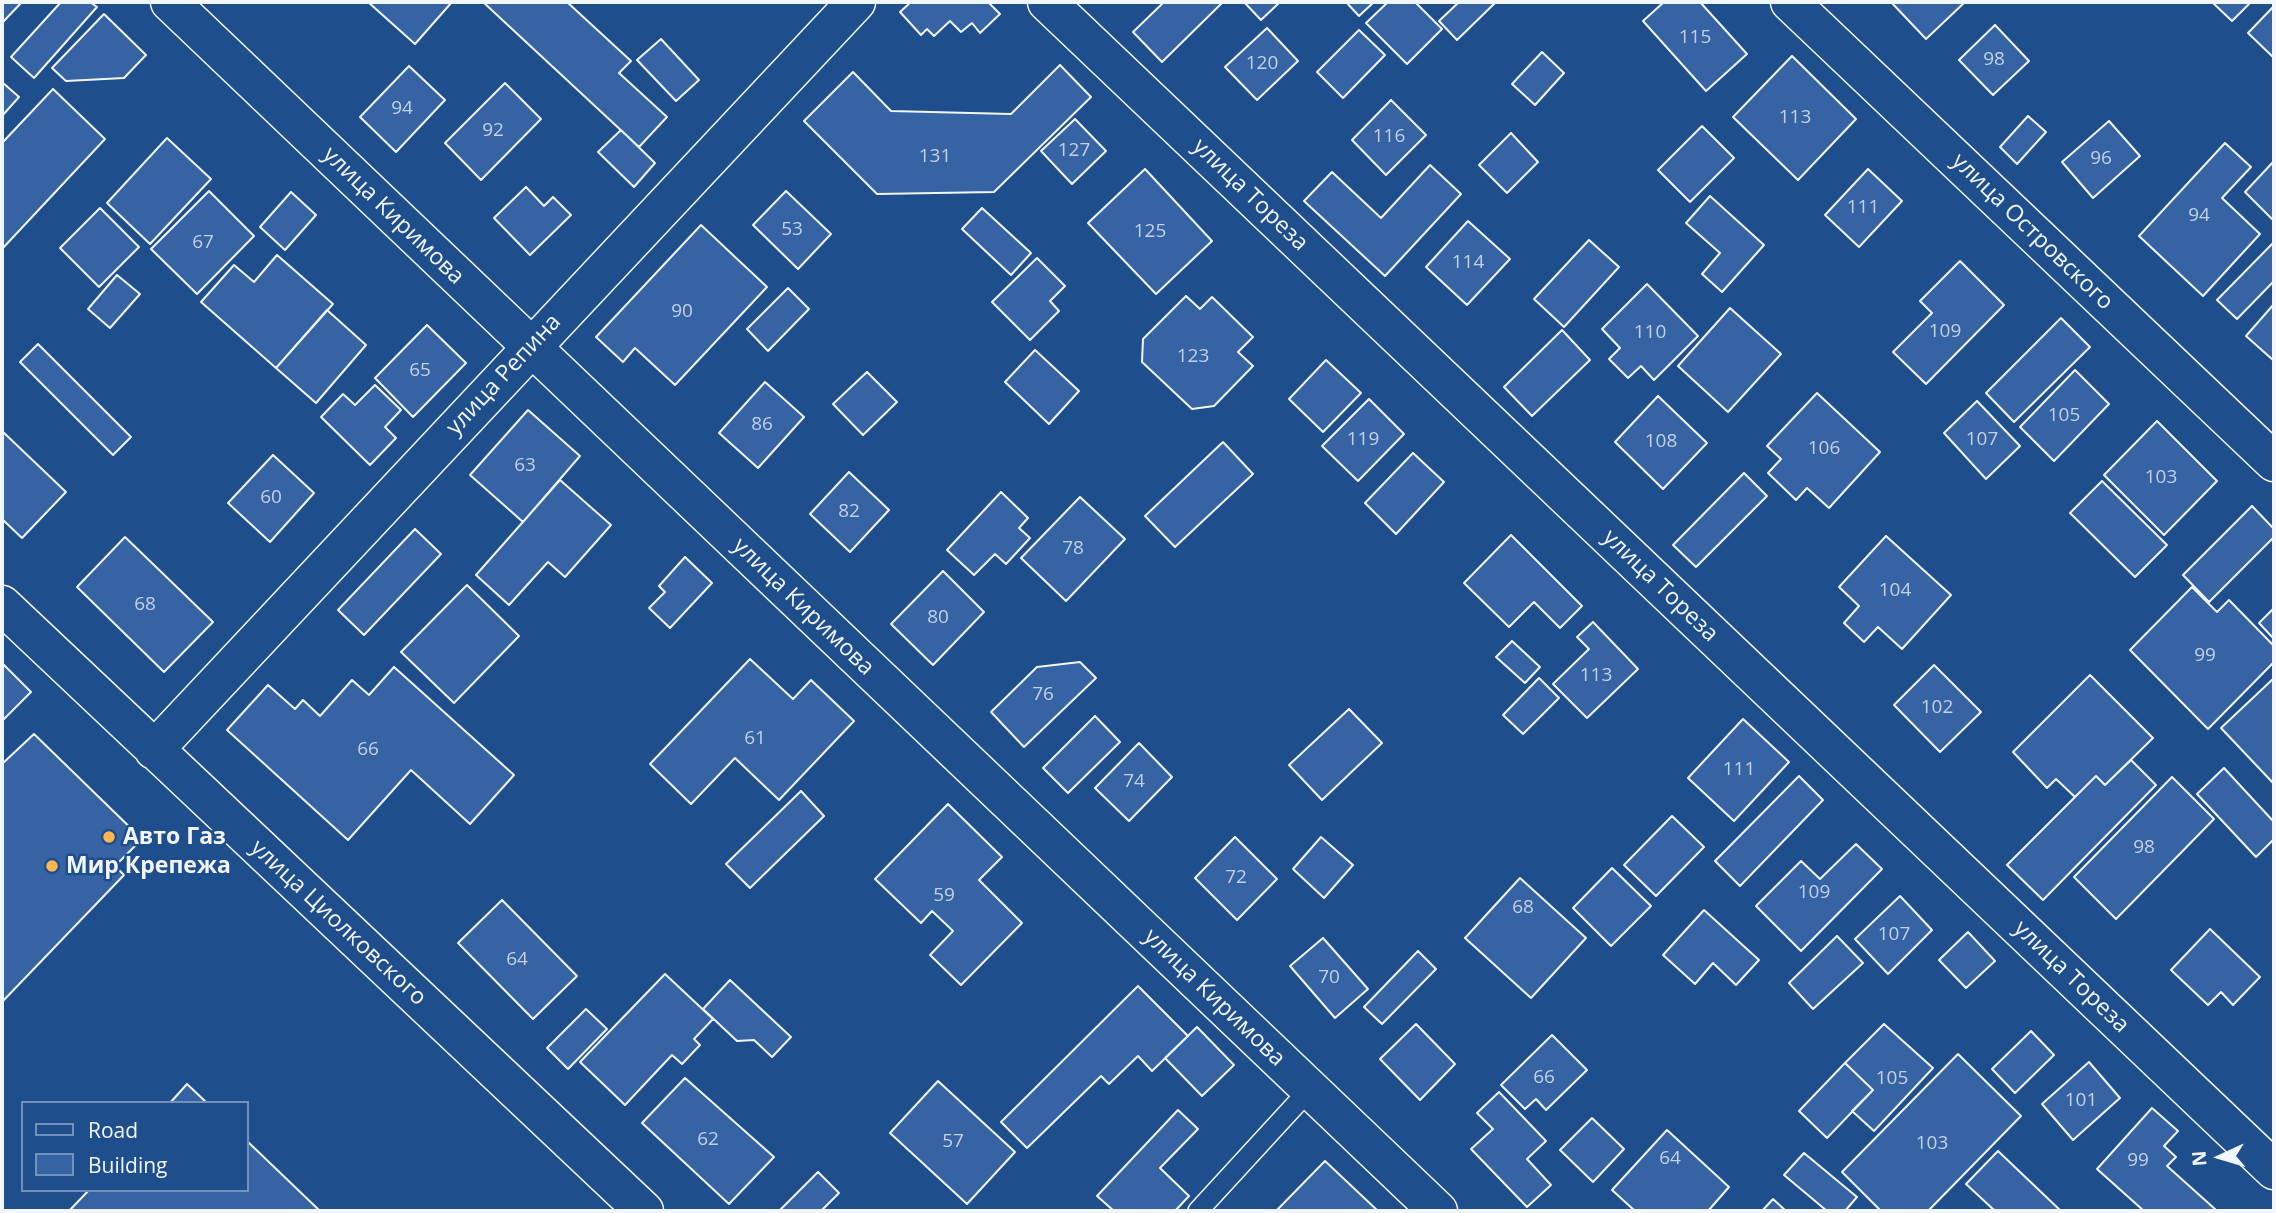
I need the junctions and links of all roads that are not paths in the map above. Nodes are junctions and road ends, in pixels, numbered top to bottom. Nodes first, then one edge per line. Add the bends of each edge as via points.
1 (170, 2) edge
2 (856, 2) edge
3 (1046, 2) edge
4 (1790, 2) edge
5 (530, 347) junction
6 (2274, 462) edge
7 (2, 605) edge
8 (154, 750) junction
9 (1310, 1089) junction
10 (2274, 1170) edge
11 (645, 1211) edge
12 (1198, 1211) edge
13 (1438, 1211) edge

1 - 5 street, улица Киримова
2 - 5 street, улица Репина
3 - 10 street, улица Тореза
4 - 6 street, улица Островского
5 - 8 street, улица Репина
5 - 9 street, улица Киримова
7 - 8 street, улица Циолковского
8 - 11 street, улица Циолковского
9 - 12 lane
9 - 13 street, улица Киримова

